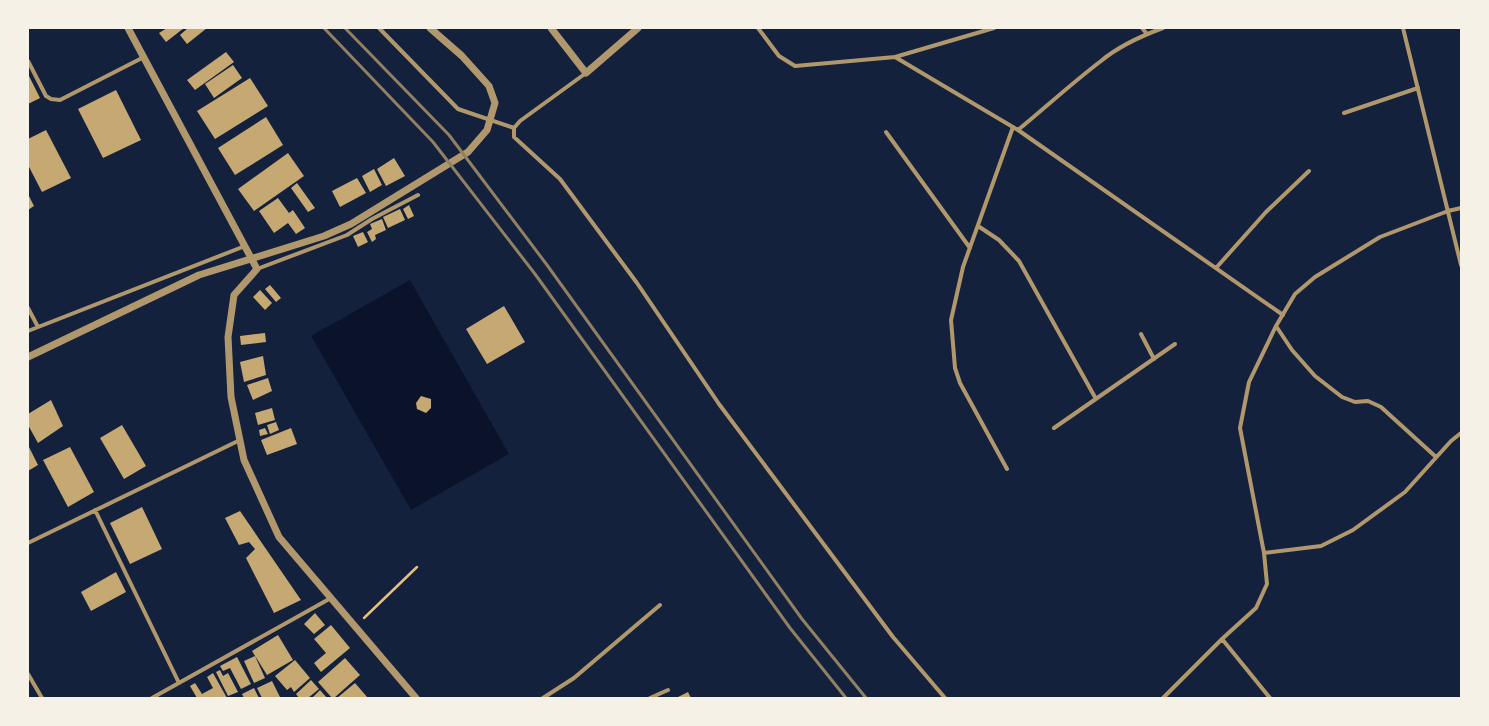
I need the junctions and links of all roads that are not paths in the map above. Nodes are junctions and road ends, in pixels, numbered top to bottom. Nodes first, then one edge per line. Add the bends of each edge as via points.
1 (128, 28) edge
2 (379, 28) edge
3 (430, 28) edge
4 (551, 28) edge
5 (638, 28) edge
6 (758, 28) edge
7 (994, 28) edge
8 (1142, 28) edge
9 (1163, 28) edge
10 (1403, 28) edge
11 (1147, 34) junction
12 (144, 57) junction
13 (895, 57) junction
14 (28, 61) edge
15 (586, 73) junction
16 (1418, 88) junction
17 (1344, 113) dead end
18 (1013, 127) junction
19 (514, 128) junction
20 (1018, 130) junction
21 (886, 132) dead end
22 (1309, 171) dead end
23 (418, 195) dead end
24 (1461, 208) edge
25 (1448, 211) junction
26 (978, 226) junction
27 (245, 246) junction
28 (970, 248) junction
29 (1461, 265) edge
30 (1216, 268) junction
31 (257, 269) junction
32 (28, 308) edge
33 (1283, 315) junction
34 (38, 326) junction
35 (1276, 326) junction
36 (28, 332) edge
37 (1141, 334) dead end
38 (1175, 344) dead end
39 (28, 357) edge
40 (1154, 359) junction
41 (1096, 399) junction
42 (1054, 428) dead end
43 (1461, 433) edge
44 (240, 440) junction
45 (1436, 457) junction
46 (1007, 469) dead end
47 (95, 510) junction
48 (28, 543) edge
49 (1264, 553) junction
50 (331, 598) junction
51 (660, 605) dead end
52 (1222, 639) junction
53 (28, 674) edge
54 (179, 683) junction
55 (668, 690) dead end
56 (42, 698) edge
57 (152, 698) edge
58 (416, 698) edge
59 (543, 698) edge
60 (650, 698) edge
61 (945, 698) edge
62 (1163, 698) edge
63 (1270, 698) edge

1 - 12 street
2 - 19 street via 458,109
3 - 39 street via 462,56 489,86 495,103 487,130 468,152 351,224 331,233 199,275
4 - 15 street
5 - 15 street
6 - 13 street via 779,56 795,66
7 - 13 street
8 - 11 street
9 - 11 street
10 - 16 street
11 - 20 street via 1101,60
12 - 14 street via 60,100 46,96
12 - 27 street
13 - 18 street
15 - 19 street
16 - 17 street
16 - 25 street
18 - 20 street
18 - 26 street
19 - 61 street via 514,137 560,179 637,283 719,404 893,637
20 - 30 street
21 - 28 street
22 - 30 street via 1266,212
23 - 31 street via 347,234
24 - 25 street
25 - 29 street
25 - 33 street via 1380,237 1315,277 1296,294
26 - 28 street
26 - 41 street via 999,240 1018,261
27 - 31 street
27 - 34 street
28 - 46 street via 951,320 956,368 960,383
30 - 33 street
31 - 44 street via 234,295 228,337 231,397
32 - 34 street
33 - 35 street
34 - 36 street
35 - 45 street via 1292,350 1315,376 1342,397 1355,402 1368,401 1381,407
35 - 49 street via 1249,382 1240,428
37 - 40 street
38 - 40 street
40 - 41 street
41 - 42 street
43 - 45 street
44 - 47 street
44 - 50 street via 244,460 279,537
45 - 49 street via 1404,492 1353,530 1321,546
47 - 48 street
47 - 54 street
49 - 52 street via 1267,584 1256,608
50 - 54 street
50 - 58 street
51 - 59 street via 574,678
52 - 62 street
52 - 63 street
53 - 56 street
54 - 57 street
55 - 60 street

